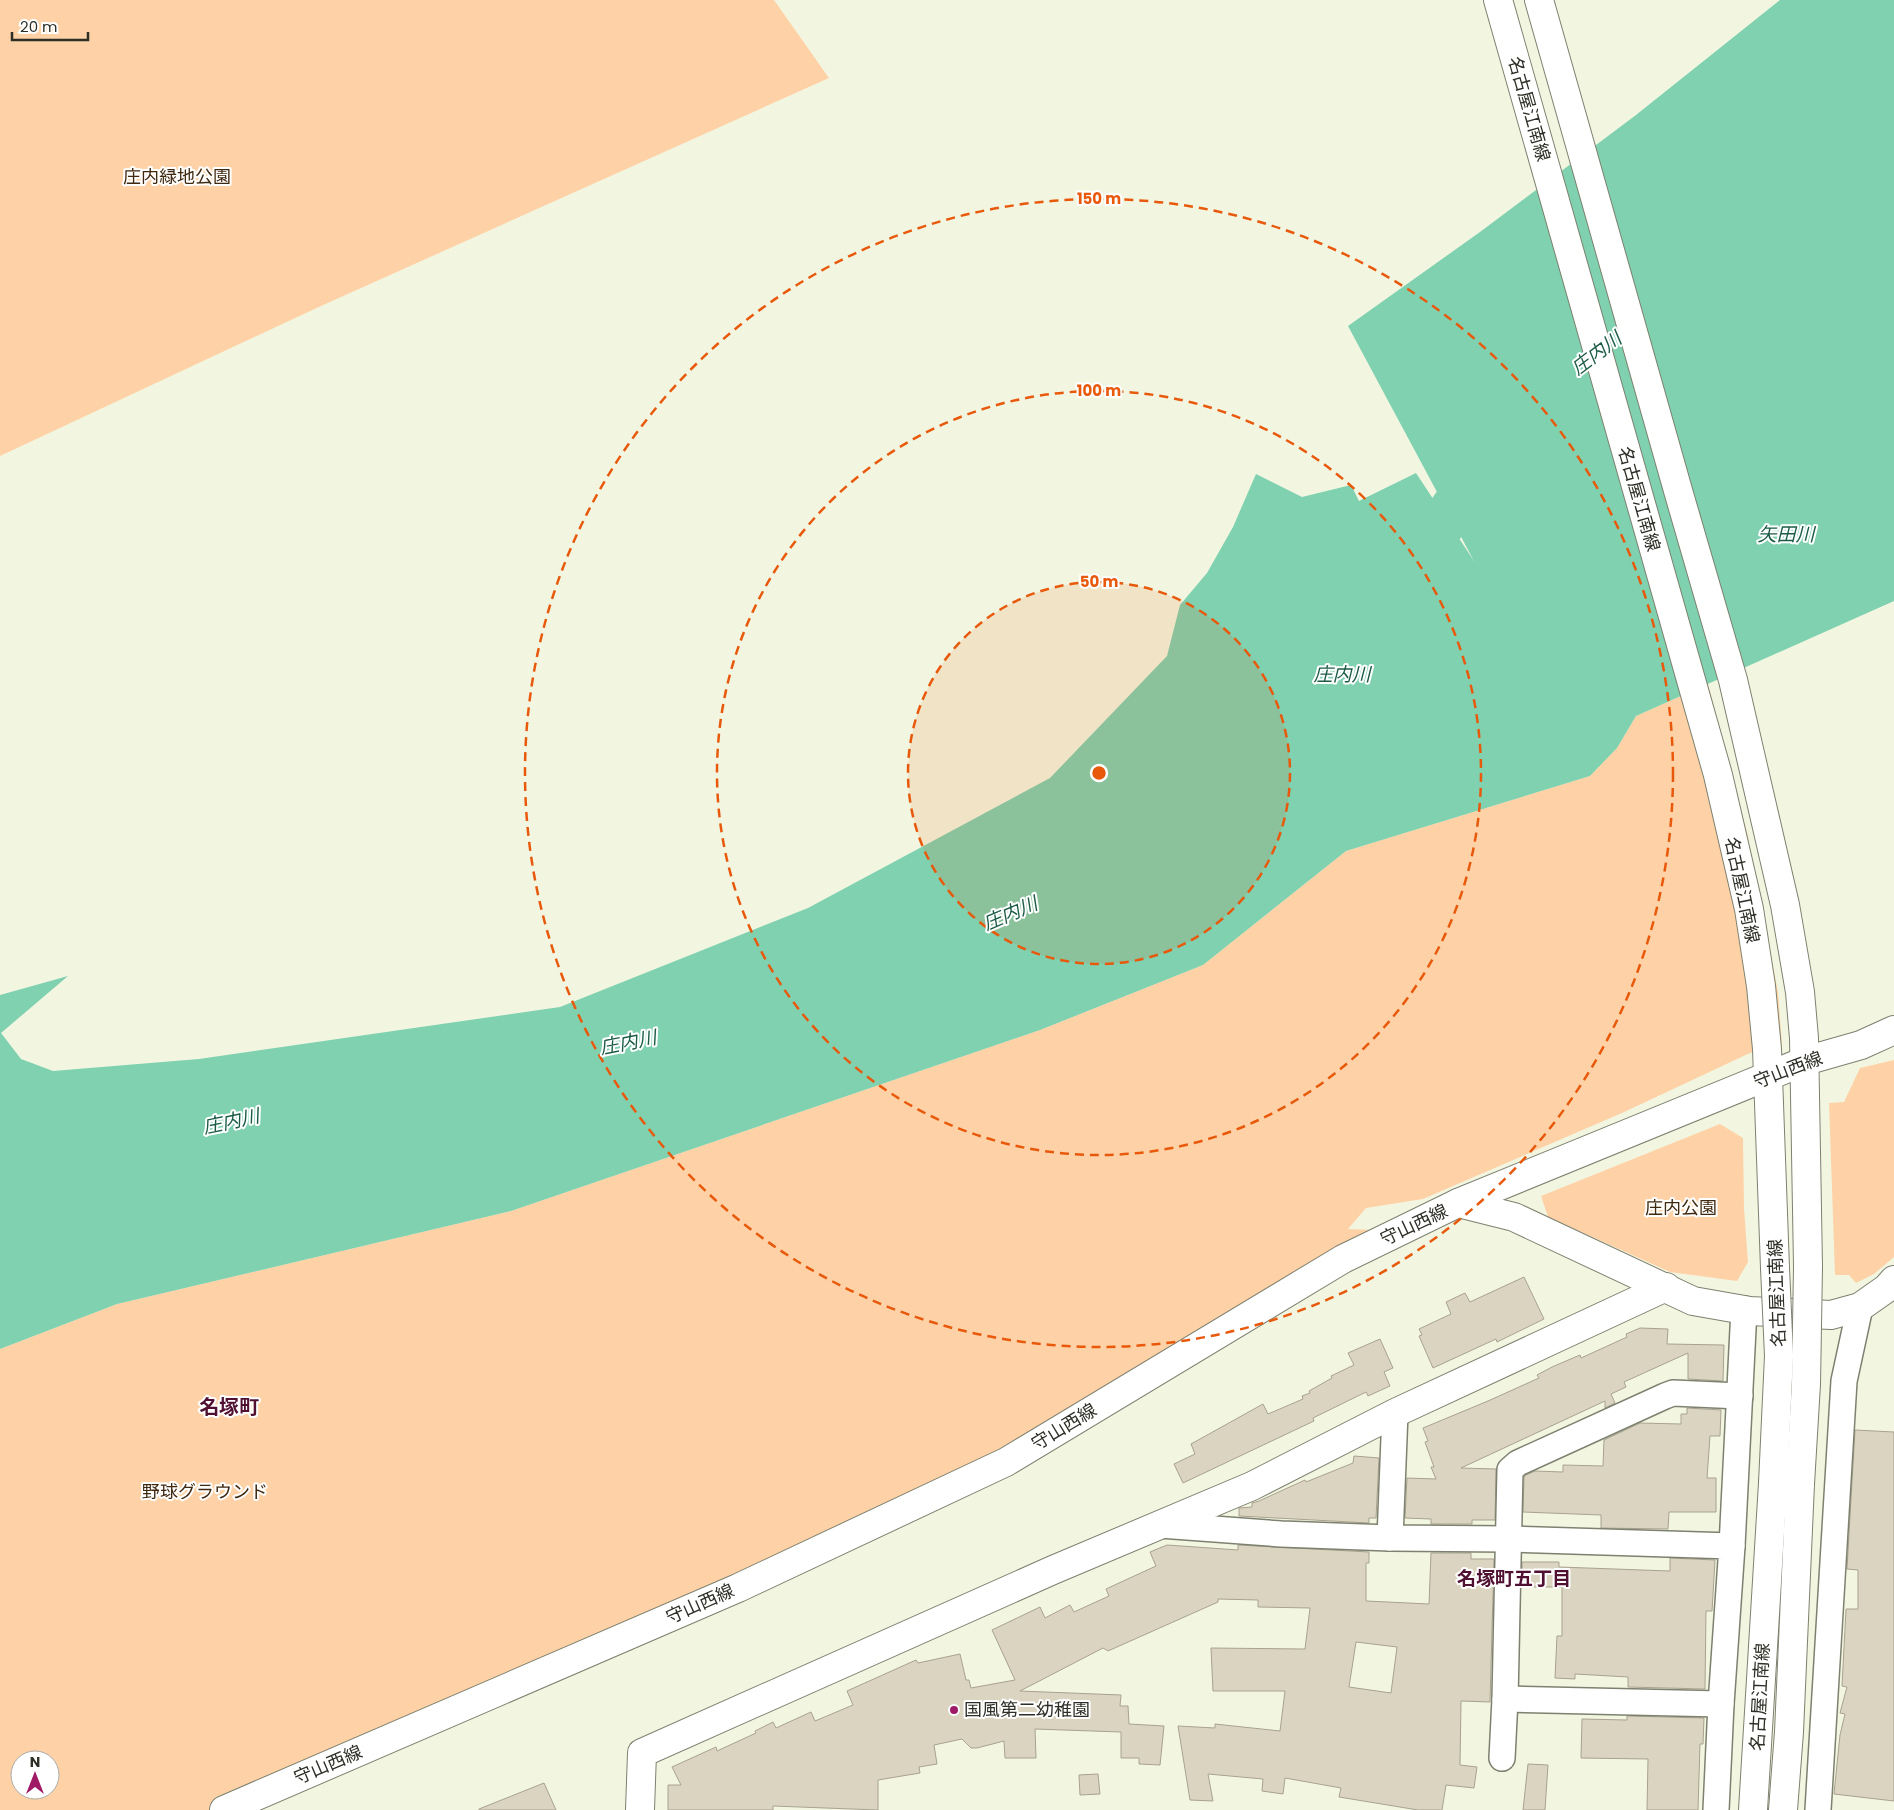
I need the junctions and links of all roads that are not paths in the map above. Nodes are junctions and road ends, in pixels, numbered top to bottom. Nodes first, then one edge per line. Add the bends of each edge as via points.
1 (1498, 0) edge
2 (1539, 0) edge
3 (1894, 1030) edge
4 (1805, 1049) junction
5 (1768, 1076) junction
6 (1458, 1203) junction
7 (1894, 1280) edge
8 (1666, 1287) junction
9 (1860, 1307) junction
10 (1744, 1310) junction
11 (1740, 1396) junction
12 (1395, 1413) junction
13 (1160, 1525) junction
14 (1390, 1538) junction
15 (1508, 1539) junction
16 (1732, 1546) junction
17 (1505, 1699) junction
18 (1721, 1704) junction
19 (1502, 1758) dead end
20 (224, 1810) edge
21 (640, 1810) edge
22 (1716, 1810) edge
23 (1754, 1810) edge
24 (1783, 1810) edge
25 (1818, 1810) edge

1 - 5 main road, 名古屋江南線 via 1718,775 1748,909 1761,986
2 - 4 main road, 名古屋江南線 via 1733,680 1786,905
3 - 4 main road, 守山西線 via 1861,1045
4 - 5 main road, 守山西線
4 - 24 main road, 名古屋江南線, bridge via 1806,1384
5 - 6 main road, 守山西線
5 - 23 main road, 名古屋江南線, bridge via 1779,1356
6 - 8 main road via 1514,1217
6 - 20 main road, 守山西線 via 1343,1258 1006,1462 738,1588
7 - 9 main road via 1888,1288
8 - 10 main road via 1693,1300
8 - 12 main road
9 - 10 main road via 1831,1315
9 - 25 street via 1844,1381
10 - 11 street
11 - 15 street via 1665,1396 1518,1463 1510,1470
11 - 16 street
12 - 13 main road via 1252,1486
12 - 14 street
13 - 14 street
13 - 21 main road via 642,1753
14 - 15 street
15 - 16 street
15 - 17 street
16 - 18 street
17 - 18 street
17 - 19 street
18 - 22 street

